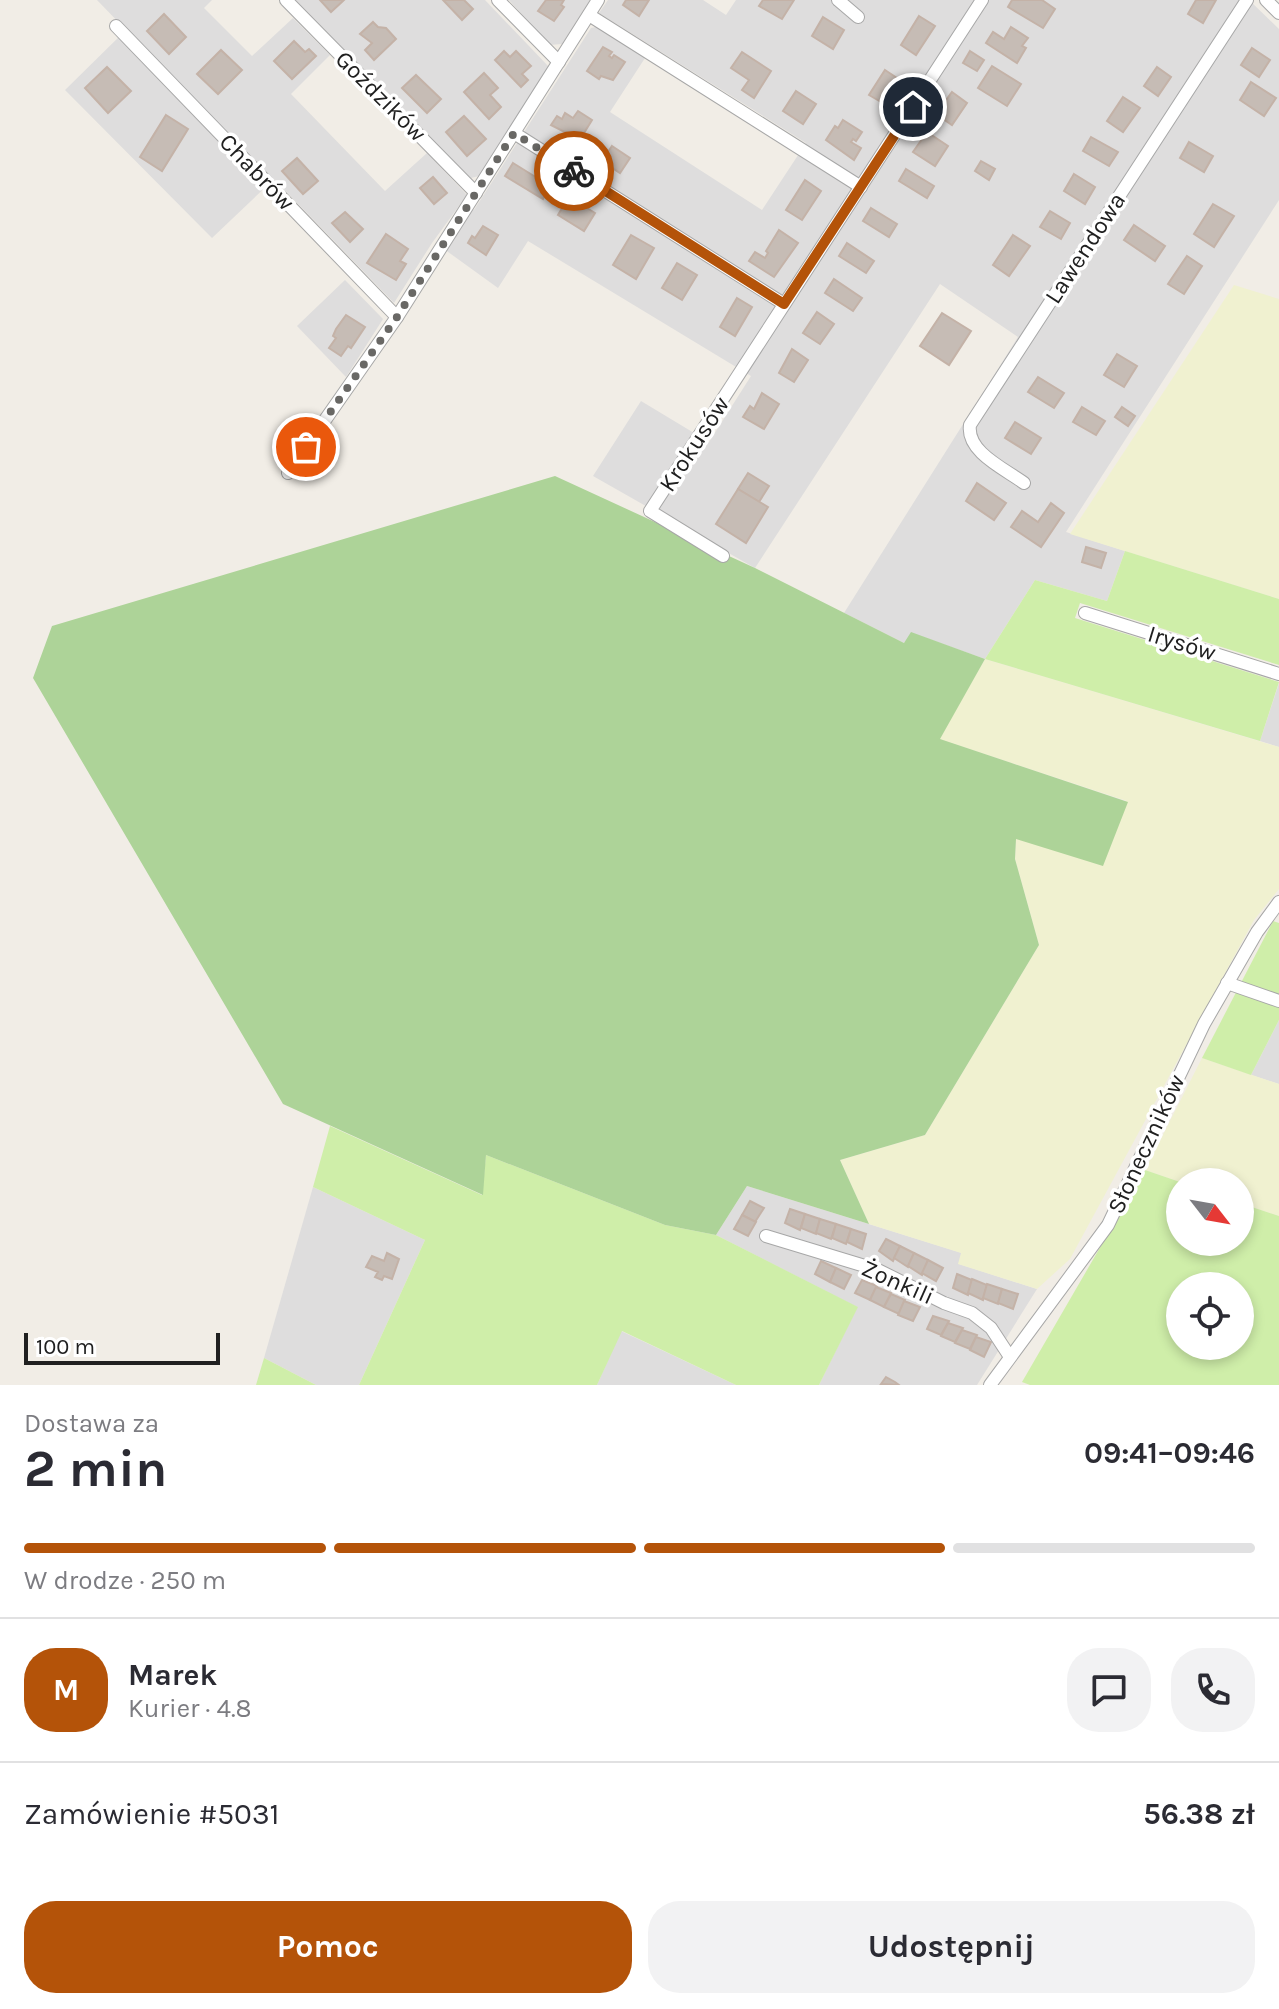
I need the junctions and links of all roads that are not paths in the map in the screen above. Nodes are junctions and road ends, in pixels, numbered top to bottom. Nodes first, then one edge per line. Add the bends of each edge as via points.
1 (286, 0) edge
2 (498, 0) edge
3 (598, 0) edge
4 (838, 0) edge
5 (982, 0) edge
6 (1247, 0) edge
7 (1266, 0) edge
8 (1279, 13) edge
9 (589, 15) junction
10 (858, 17) dead end
11 (116, 26) dead end
12 (559, 62) junction
13 (514, 133) junction
14 (861, 187) junction
15 (476, 193) junction
16 (784, 304) junction
17 (397, 317) junction
18 (288, 473) dead end
19 (1024, 483) dead end
20 (723, 556) dead end
21 (1085, 613) dead end
22 (1279, 674) edge
23 (1279, 902) edge
24 (1227, 983) junction
25 (1279, 1001) edge
26 (766, 1236) dead end
27 (1010, 1357) junction
28 (994, 1380) edge

1 - 15 street, Goździków
2 - 12 street
3 - 9 street
4 - 10 street
5 - 14 street, Krokusów
6 - 19 street, Lawendowa via 970,425 974,446
7 - 8 street
9 - 12 street
9 - 14 street
11 - 17 street, Chabrów
12 - 13 street
13 - 15 street
13 - 16 street
14 - 16 street, Krokusów
15 - 17 street
16 - 20 street, Krokusów via 650,511
17 - 18 street
21 - 22 street, Irysów
23 - 24 street, Słoneczników
24 - 25 street
24 - 27 street, Słoneczników via 1108,1225
26 - 27 street, Żonkili via 878,1270 972,1313 991,1328
27 - 28 street, Słoneczników

